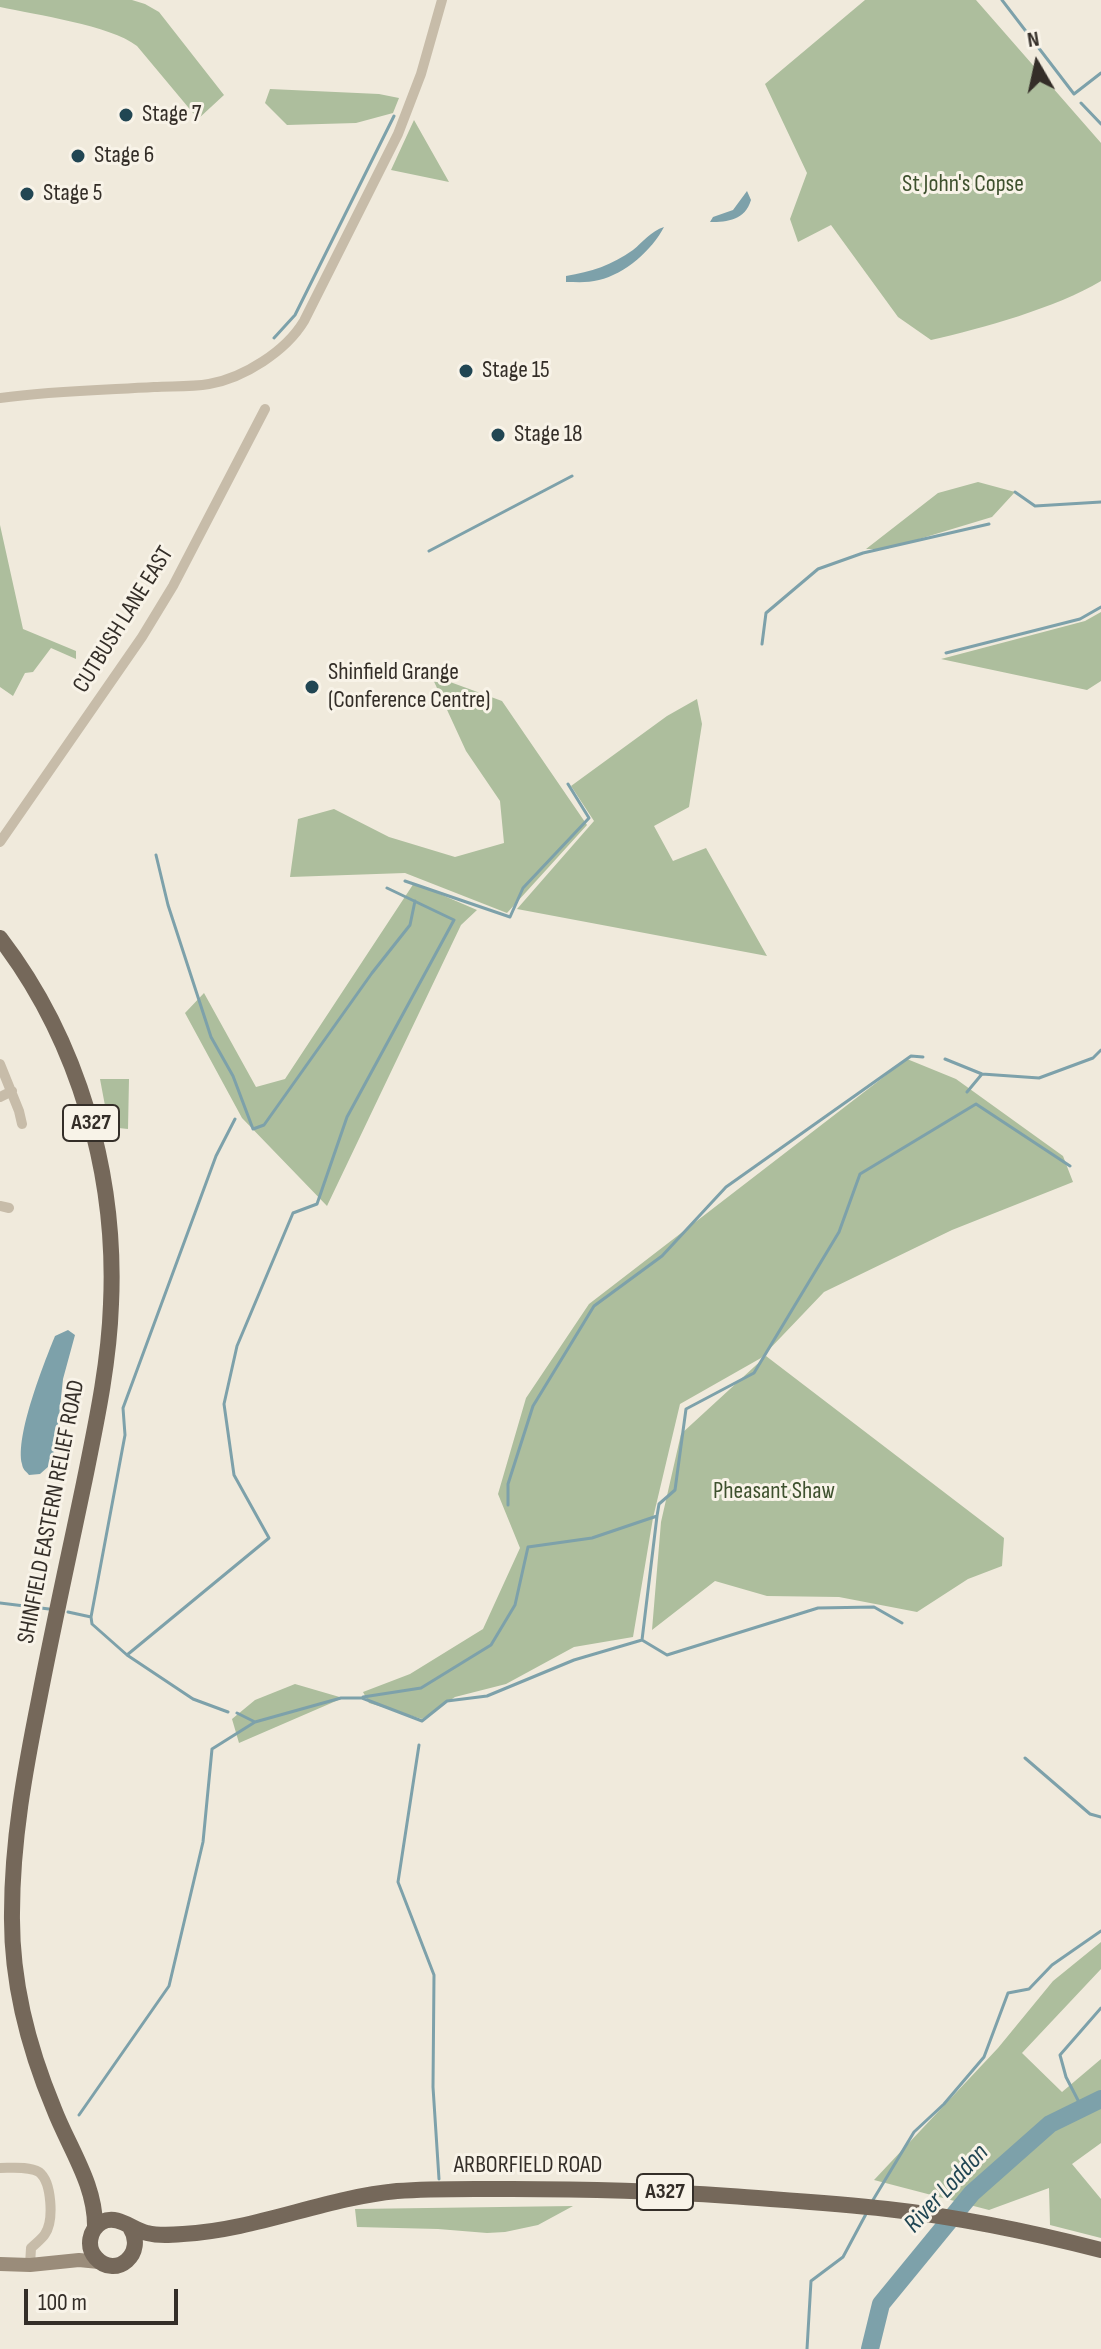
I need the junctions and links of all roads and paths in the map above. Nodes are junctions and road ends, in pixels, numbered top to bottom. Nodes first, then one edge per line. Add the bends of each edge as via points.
1 (442, 0) edge
2 (0, 398) edge
3 (265, 409) dead end
4 (0, 842) edge
5 (0, 938) edge
6 (0, 1064) edge
7 (12, 1091) junction
8 (0, 1097) edge
9 (22, 1124) dead end
10 (0, 2168) edge
11 (93, 2198) junction
12 (122, 2223) junction
13 (92, 2234) junction
14 (174, 2235) junction
15 (1101, 2250) edge
16 (134, 2252) junction
17 (64, 2260) junction
18 (99, 2262) junction
19 (0, 2264) edge
20 (30, 2265) junction

1 - 2 street via 398,134 290,339 237,376 210,384
3 - 4 street, CUTBUSH LANE EAST via 142,637
5 - 11 main road, SHINFIELD EASTERN RELIEF ROAD / A327 via 39,997 84,1097 100,1167 111,1261 102,1396 24,1778 12,1915 18,1989 30,2042
6 - 7 street
7 - 8 street
7 - 9 street
10 - 20 street via 40,2173 48,2186 47,2232 31,2248
11 - 12 main road, SHINFIELD EASTERN RELIEF ROAD / A327
11 - 13 main road, SHINFIELD EASTERN RELIEF ROAD / A327
12 - 13 main road via 100,2223
12 - 14 main road, ARBORFIELD ROAD / A327
12 - 16 main road via 136,2240
13 - 17 main road via 78,2253
13 - 18 main road, A327 via 91,2251
14 - 15 main road, ARBORFIELD ROAD / A327 via 396,2191 628,2190 890,2209
14 - 16 main road, ARBORFIELD ROAD / A327
16 - 18 main road, A327 via 120,2265
17 - 18 main road
17 - 20 main road
19 - 20 main road

